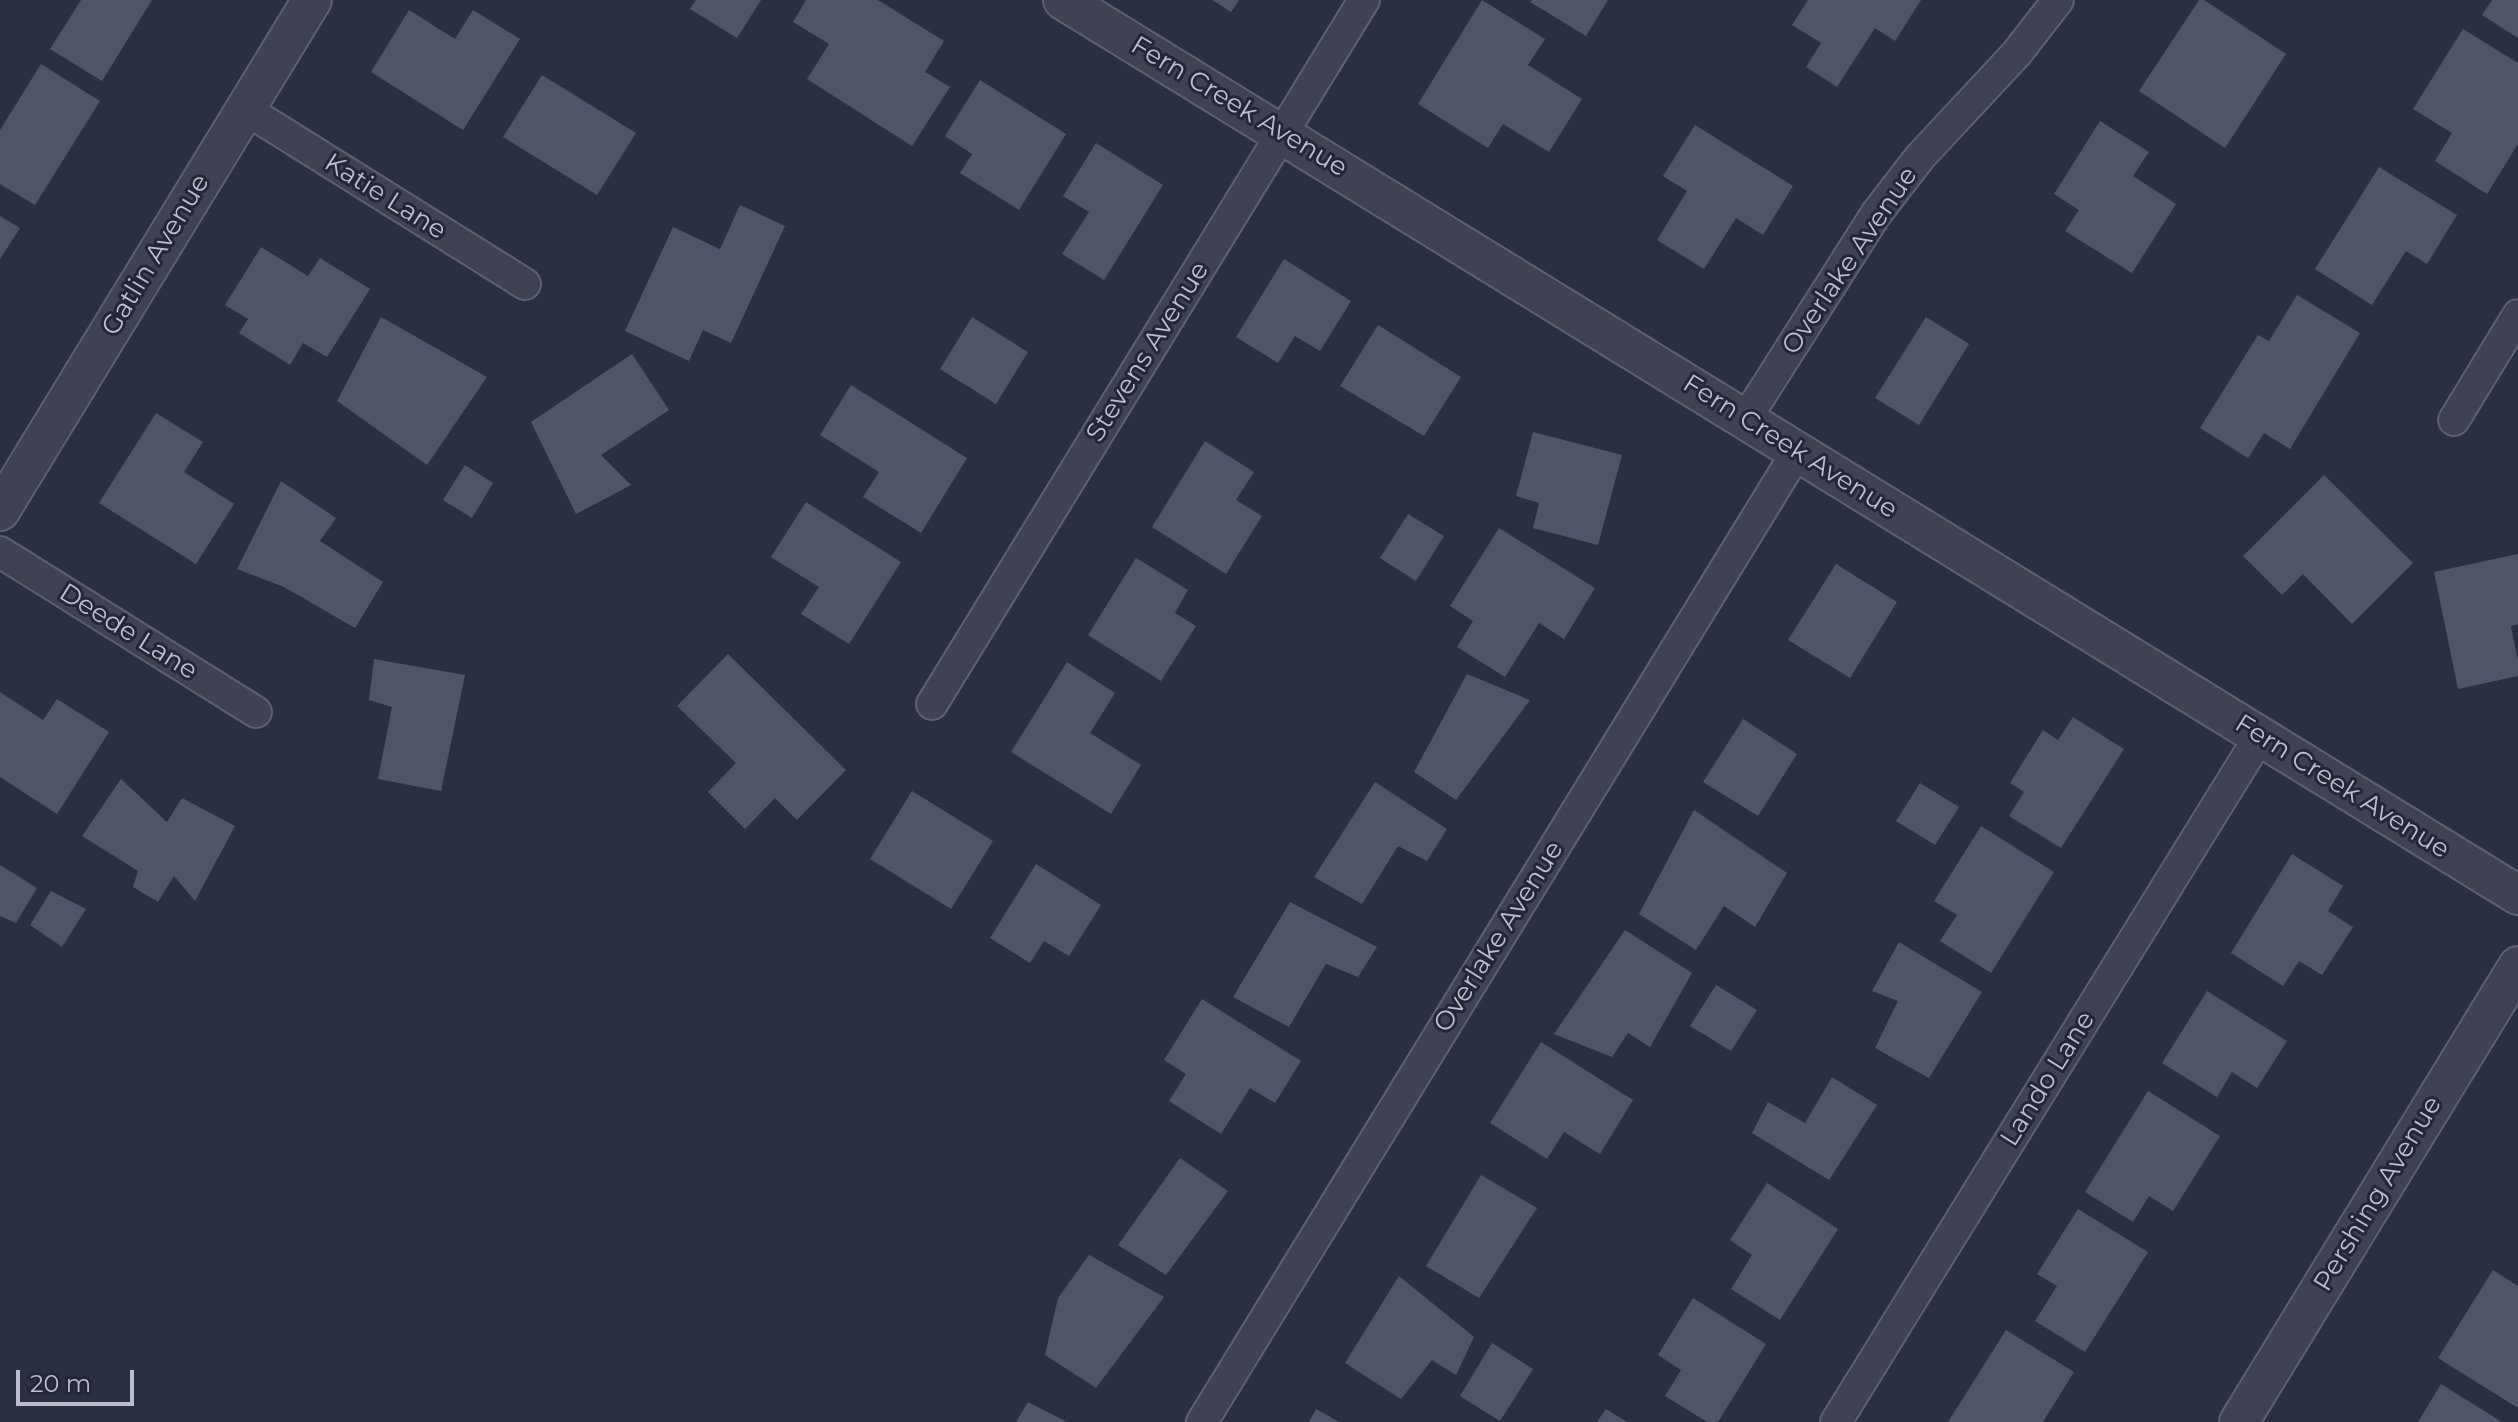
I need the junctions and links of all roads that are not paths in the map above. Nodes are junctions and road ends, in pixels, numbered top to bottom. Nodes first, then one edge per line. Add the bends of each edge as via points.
1 (312, 0) edge
2 (1063, 0) edge
3 (1364, 0) edge
4 (2058, 0) edge
5 (245, 109) junction
6 (1283, 134) junction
7 (525, 284) dead end
8 (2518, 315) edge
9 (1745, 420) junction
10 (2454, 420) dead end
11 (1797, 452) junction
12 (0, 511) edge
13 (0, 552) edge
14 (932, 704) dead end
15 (256, 712) dead end
16 (2260, 736) junction
17 (2518, 895) edge
18 (2518, 966) edge
19 (1202, 1422) edge
20 (1836, 1422) edge
21 (2239, 1422) edge

1 - 5 street, Gatlin Avenue
2 - 6 street, Fern Creek Avenue
3 - 6 street, Stevens Avenue
4 - 9 street, Overlake Avenue via 1876,214
5 - 7 street, Katie Lane
5 - 12 street, Gatlin Avenue
6 - 9 street, Fern Creek Avenue
6 - 14 street, Stevens Avenue
8 - 10 street
9 - 11 street, Fern Creek Avenue
11 - 16 street, Fern Creek Avenue
11 - 19 street, Overlake Avenue
13 - 15 street, Deede Lane
16 - 17 street, Fern Creek Avenue
16 - 20 street, Lando Lane
18 - 21 street, Pershing Avenue

